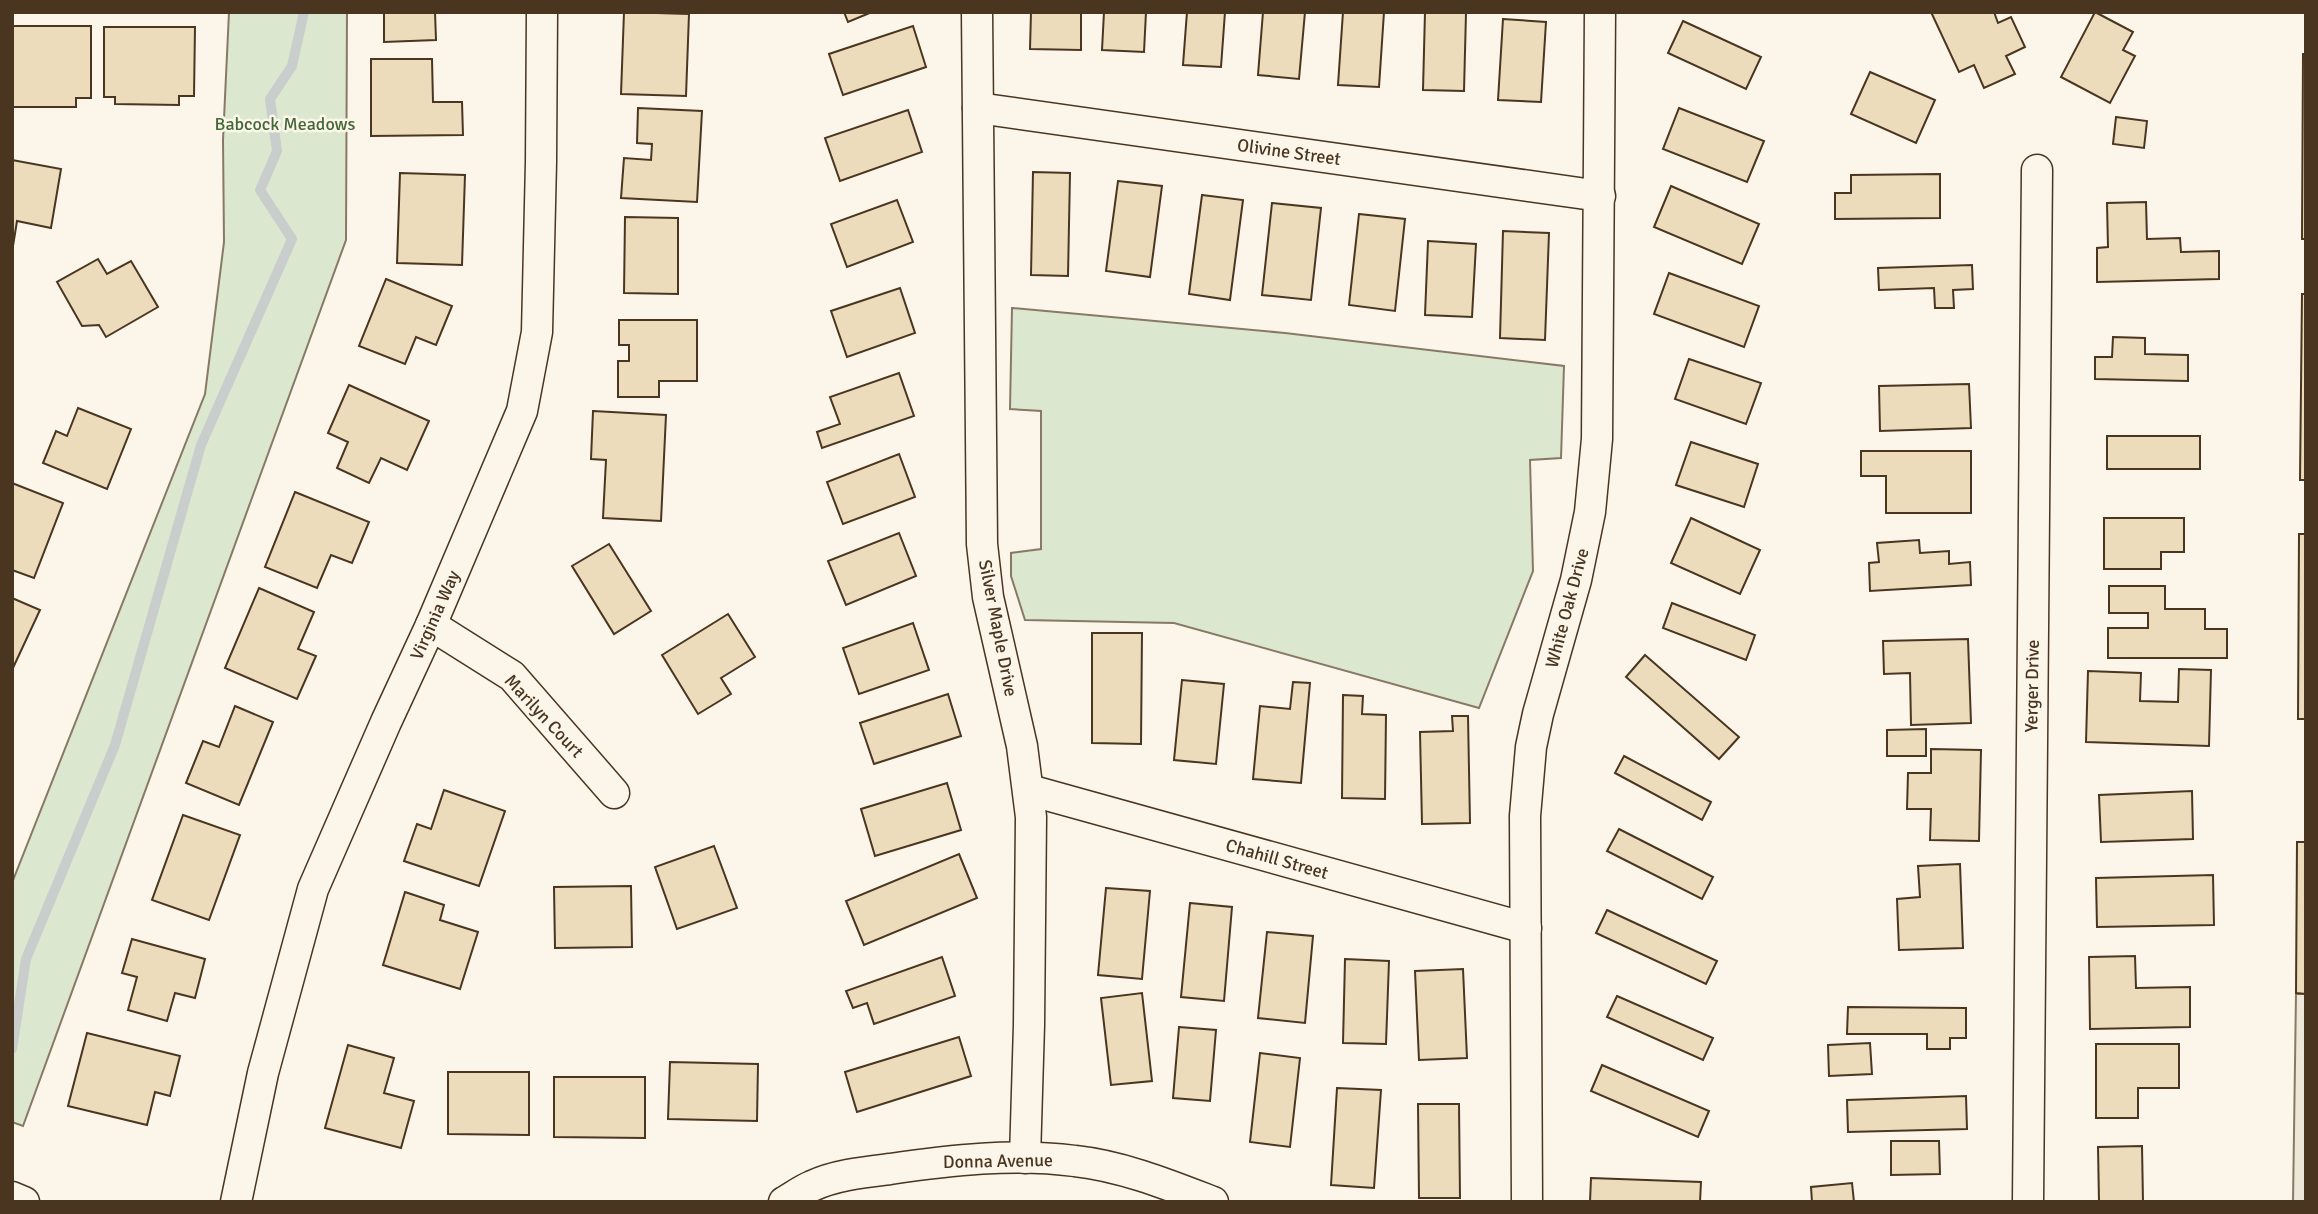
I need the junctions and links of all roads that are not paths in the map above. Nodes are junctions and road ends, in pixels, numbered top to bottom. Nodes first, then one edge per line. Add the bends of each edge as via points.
1 (542, 12) edge
2 (977, 12) edge
3 (1600, 12) edge
4 (978, 108) junction
5 (2037, 170) dead end
6 (1600, 196) junction
7 (431, 625) junction
8 (1029, 790) junction
9 (614, 793) dead end
10 (1526, 928) junction
11 (1025, 1158) junction
12 (12, 1197) edge
13 (24, 1202) edge
14 (236, 1202) edge
15 (784, 1202) edge
16 (1213, 1202) edge
17 (1527, 1202) edge
18 (2028, 1202) edge

1 - 7 street, Virginia Way via 537,332 522,411
2 - 4 street, Silver Maple Drive
3 - 6 street, White Oak Drive
4 - 6 street, Olivine Street
4 - 8 street, Silver Maple Drive via 982,544 988,597
5 - 18 street, Yerger Drive
6 - 10 street, White Oak Drive via 1597,439 1590,512 1531,747 1525,816
7 - 9 street, Marilyn Court via 512,676
7 - 14 street, Virginia Way via 313,889 263,1073
8 - 10 street, Chahill Street
8 - 11 street, Silver Maple Drive
10 - 17 street, White Oak Drive
11 - 15 street, Donna Avenue via 956,1159 862,1173 814,1185
11 - 16 street, Donna Avenue via 1109,1168
12 - 13 street

